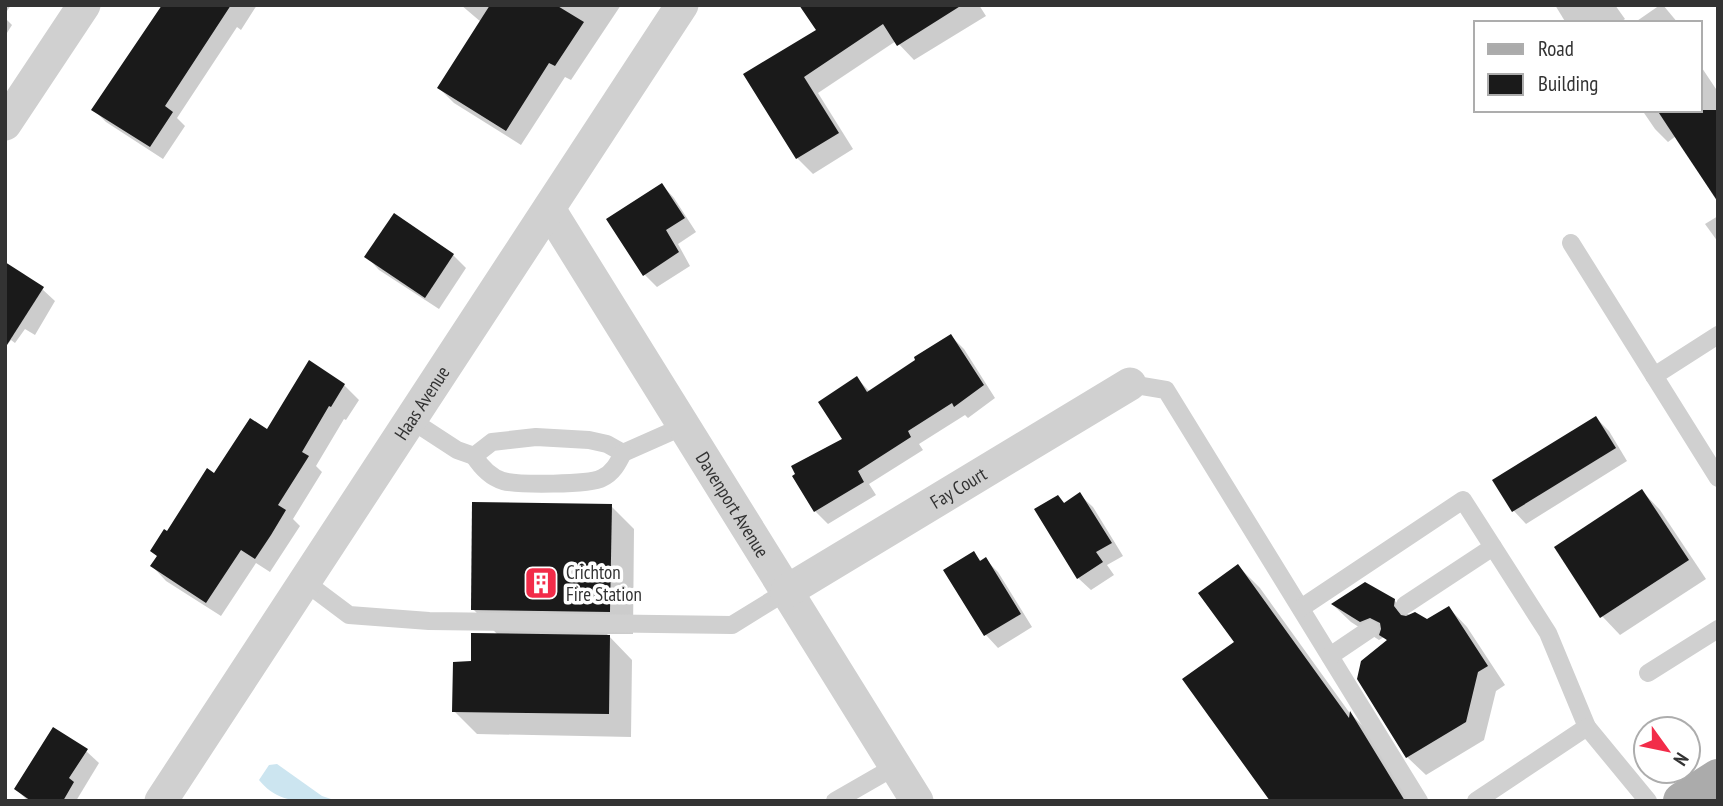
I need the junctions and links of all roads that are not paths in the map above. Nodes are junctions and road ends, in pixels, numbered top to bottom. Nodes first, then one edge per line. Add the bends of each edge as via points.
1 (84, 5) edge
2 (682, 5) edge
3 (5, 124) edge
4 (549, 209) junction
5 (1571, 243) dead end
6 (1718, 335) edge
7 (1654, 376) junction
8 (1130, 384) joint
9 (411, 420) junction
10 (684, 426) junction
11 (623, 453) junction
12 (474, 456) junction
13 (1718, 478) edge
14 (1493, 547) junction
15 (304, 582) junction
16 (787, 591) junction
17 (1405, 605) dead end
18 (1301, 608) junction
19 (1370, 629) dead end
20 (1718, 629) edge
21 (1330, 656) junction
22 (1648, 673) dead end
23 (1587, 727) junction
24 (896, 766) junction
25 (162, 801) edge
26 (835, 801) edge
27 (917, 801) edge
28 (1419, 801) edge
29 (1476, 801) edge
30 (1648, 801) edge

1 - 3 street
2 - 4 street, Haas Avenue
4 - 9 street, Haas Avenue
4 - 10 street, Davenport Avenue
5 - 7 lane
6 - 7 lane
7 - 13 lane
8 - 16 street, Fay Court
8 - 18 lane via 1166,390
9 - 12 lane
9 - 15 street, Haas Avenue
10 - 11 lane
10 - 16 street, Davenport Avenue
11 - 12 lane via 589,440 536,437 492,442
11 - 12 lane via 615,468 602,478 570,484 503,481 483,470
14 - 17 lane
14 - 18 lane via 1463,500
14 - 23 lane via 1548,634
15 - 16 lane via 349,615 429,621 732,625
15 - 25 street, Haas Avenue
16 - 24 street, Davenport Avenue
18 - 21 lane
19 - 21 lane
20 - 22 lane
21 - 28 lane
23 - 29 lane
23 - 30 lane
24 - 26 lane
24 - 27 street, Davenport Avenue

